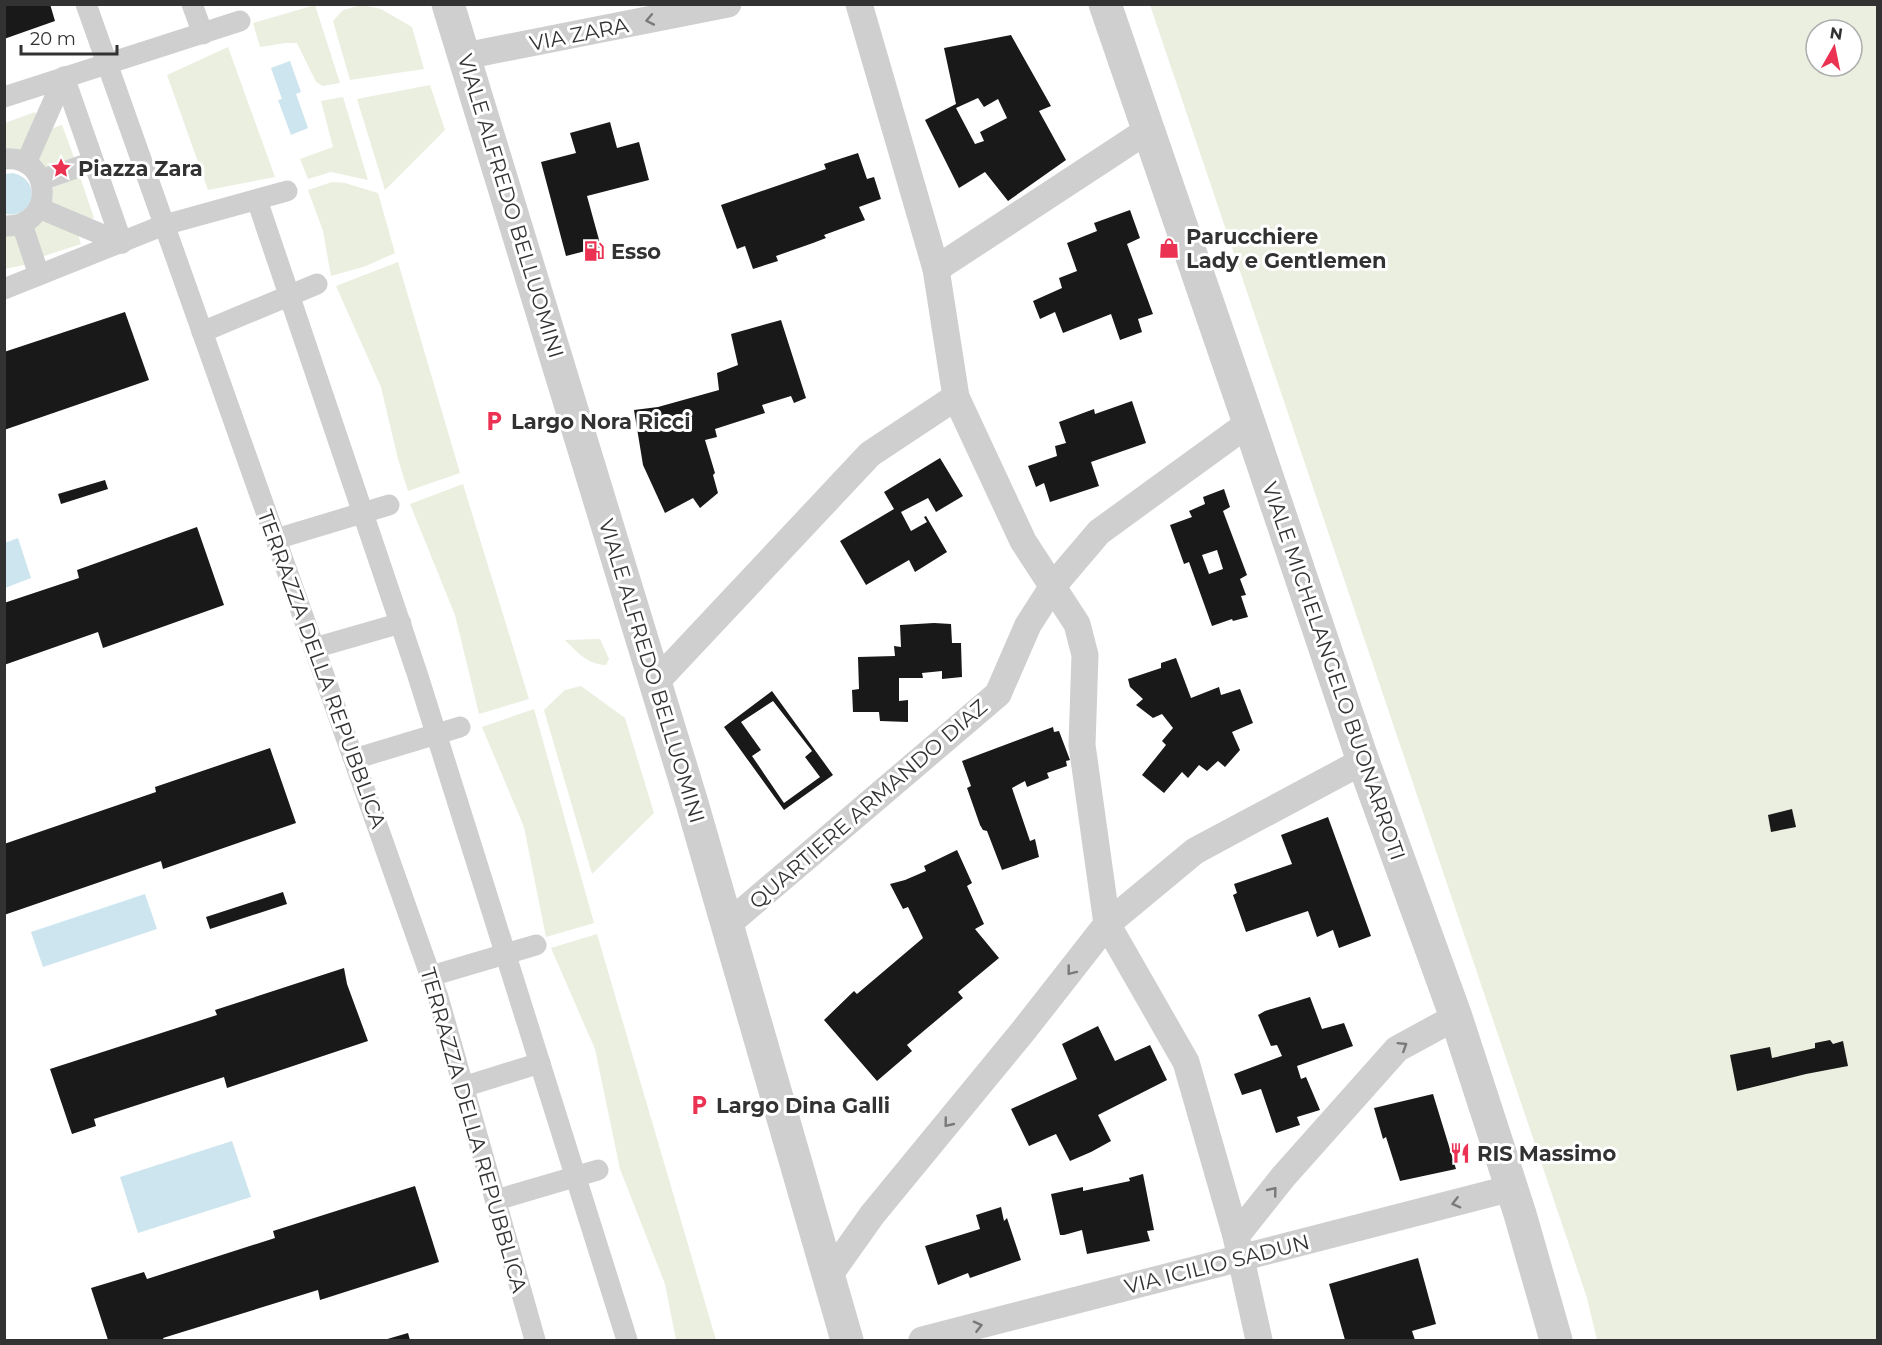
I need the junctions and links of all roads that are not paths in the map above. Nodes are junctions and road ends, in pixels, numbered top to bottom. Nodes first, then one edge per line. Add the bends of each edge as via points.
1 (86, 4) edge
2 (192, 4) edge
3 (448, 4) edge
4 (728, 4) edge
5 (859, 4) edge
6 (1105, 4) edge
7 (240, 21) dead end
8 (203, 34) junction
9 (465, 56) junction
10 (107, 63) junction
11 (64, 77) junction
12 (4, 97) edge
13 (1148, 130) junction
14 (4, 159) edge
15 (93, 162) junction
16 (26, 163) junction
17 (41, 180) junction
18 (287, 191) dead end
19 (257, 200) junction
20 (39, 208) junction
21 (13, 225) edge
22 (164, 225) junction
23 (122, 243) junction
24 (936, 269) junction
25 (39, 275) junction
26 (317, 284) dead end
27 (4, 289) edge
28 (290, 296) junction
29 (202, 332) junction
30 (956, 397) junction
31 (1250, 423) junction
32 (389, 505) dead end
33 (363, 513) junction
34 (276, 539) junction
35 (1053, 586) junction
36 (401, 623) junction
37 (314, 648) junction
38 (655, 683) junction
39 (460, 727) dead end
40 (436, 733) junction
41 (354, 759) junction
42 (1363, 761) junction
43 (728, 924) junction
44 (1107, 924) junction
45 (536, 945) dead end
46 (506, 953) junction
47 (431, 976) junction
48 (1456, 1017) junction
49 (540, 1063) junction
50 (463, 1087) junction
51 (598, 1170) dead end
52 (576, 1176) junction
53 (1512, 1188) junction
54 (496, 1200) junction
55 (1238, 1247) junction
56 (828, 1277) junction
57 (535, 1341) edge
58 (627, 1341) edge
59 (847, 1341) edge
60 (922, 1341) edge
61 (1259, 1341) edge
62 (1556, 1341) edge

1 - 10 street, TERRAZZA DELLA REPUBBLICA
2 - 8 street
3 - 9 street, VIALE ALFREDO BELLUOMINI
4 -> 9 street, VIA ZARA
5 - 24 street
6 - 13 street, VIALE MICHELANGELO BUONARROTI
7 - 8 street
8 - 10 street
9 - 38 street, VIALE ALFREDO BELLUOMINI
10 - 11 street
10 - 22 street, TERRAZZA DELLA REPUBBLICA
11 - 12 street
11 - 15 street
11 - 16 street
13 - 24 street
13 - 31 street, VIALE MICHELANGELO BUONARROTI
14 - 16 street
15 - 17 street
15 - 23 street
16 - 17 street
17 - 20 street
18 - 19 street
19 - 22 street
19 - 28 street
20 - 21 street via 35,215
20 - 23 street
21 - 25 street
22 - 23 street
22 - 29 street, TERRAZZA DELLA REPUBBLICA
23 - 25 street
24 - 30 street
25 - 27 street
26 - 28 street
28 - 29 street
28 - 33 street
29 - 34 street, TERRAZZA DELLA REPUBBLICA
30 - 35 street via 1023,541
30 - 38 street via 870,454
31 - 35 street, QUARTIERE ARMANDO DIAZ via 1099,532
31 - 42 street, VIALE MICHELANGELO BUONARROTI
32 - 33 street
33 - 34 street
33 - 36 street
34 - 37 street, TERRAZZA DELLA REPUBBLICA
35 - 43 street, QUARTIERE ARMANDO DIAZ via 1028,625 998,694
35 - 44 street via 1077,624 1085,655 1082,746
36 - 37 street
36 - 40 street
37 - 41 street, TERRAZZA DELLA REPUBBLICA
38 - 43 street, VIALE ALFREDO BELLUOMINI
39 - 40 street
40 - 41 street
40 - 46 street
41 - 47 street, TERRAZZA DELLA REPUBBLICA
42 - 44 street via 1195,851
42 - 48 street, VIALE MICHELANGELO BUONARROTI
43 - 56 street, VIALE ALFREDO BELLUOMINI
44 - 55 street via 1186,1062
44 -> 56 street via 872,1215
45 - 46 street
46 - 47 street
46 - 49 street
47 - 50 street, TERRAZZA DELLA REPUBBLICA
48 - 53 street, VIALE MICHELANGELO BUONARROTI
55 -> 48 street via 1283,1177 1397,1048
49 - 50 street
49 - 52 street
50 - 54 street, TERRAZZA DELLA REPUBBLICA
51 - 52 street
52 - 54 street
52 - 58 street
53 -> 55 street, VIA ICILIO SADUN
53 - 62 street, VIALE MICHELANGELO BUONARROTI
54 - 57 street, TERRAZZA DELLA REPUBBLICA
60 -> 55 street, VIA ICILIO SADUN
55 - 61 street
56 - 59 street, VIALE ALFREDO BELLUOMINI

